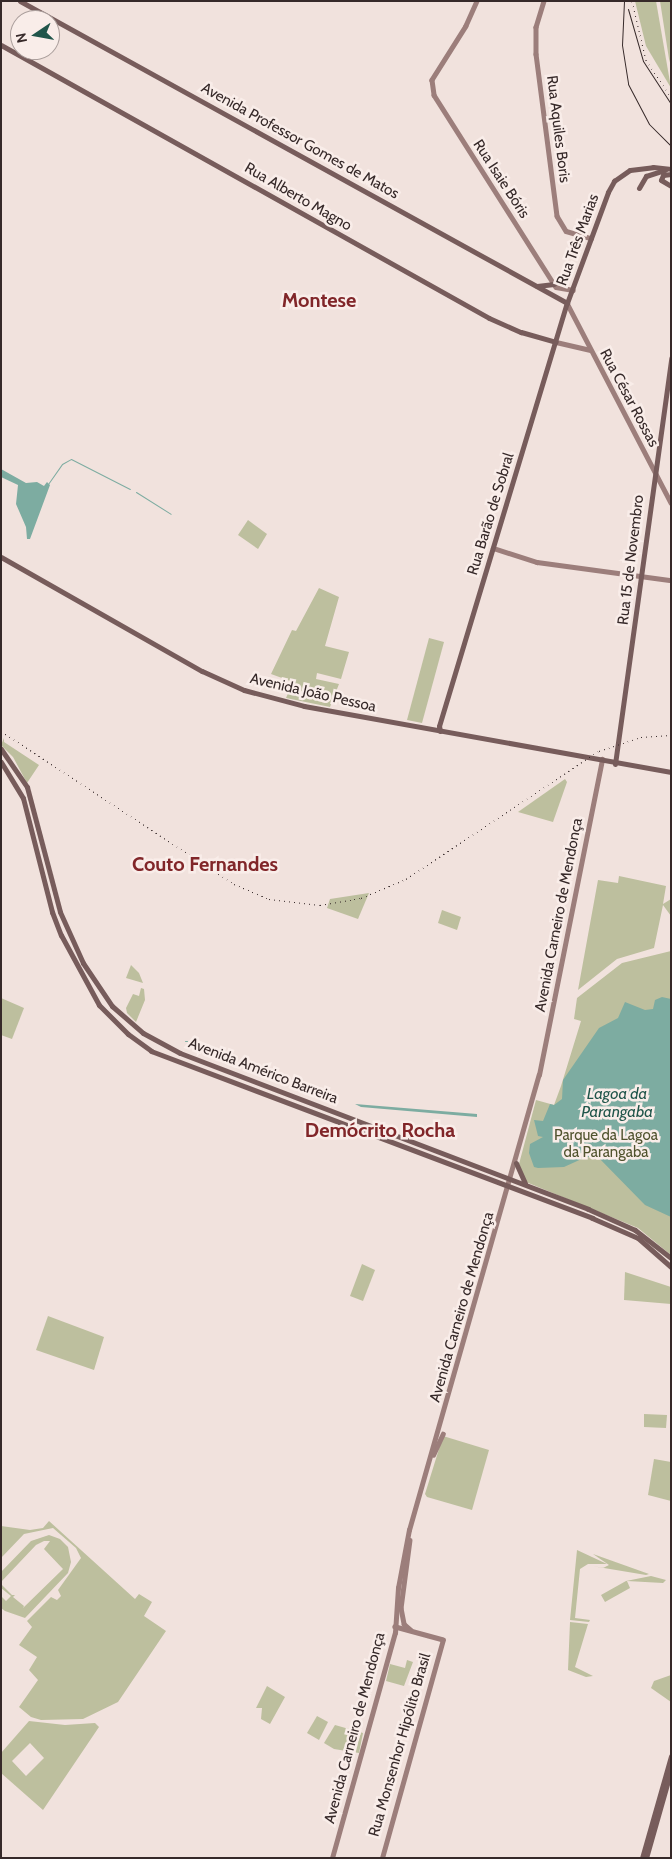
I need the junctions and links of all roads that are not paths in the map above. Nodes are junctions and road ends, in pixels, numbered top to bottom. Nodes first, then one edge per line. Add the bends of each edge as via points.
1 (20, 1) edge
2 (477, 1) edge
3 (544, 1) edge
4 (1, 45) edge
5 (671, 169) edge
6 (671, 174) edge
7 (671, 186) edge
8 (638, 188) dead end
9 (591, 238) junction
10 (555, 285) junction
11 (537, 286) junction
12 (573, 290) junction
13 (567, 303) junction
14 (556, 342) junction
15 (590, 350) junction
16 (671, 358) edge
17 (655, 471) junction
18 (671, 503) edge
19 (493, 548) junction
20 (1, 556) edge
21 (642, 576) junction
22 (671, 580) edge
23 (440, 731) junction
24 (1, 749) edge
25 (601, 761) junction
26 (1, 762) edge
27 (615, 763) junction
28 (671, 773) edge
29 (38, 857) junction
30 (48, 866) junction
31 (516, 1163) junction
32 (511, 1179) junction
33 (527, 1186) junction
34 (509, 1187) junction
35 (671, 1258) edge
36 (671, 1267) edge
37 (443, 1434) dead end
38 (395, 1627) junction
39 (412, 1631) junction
40 (671, 1756) edge
41 (671, 1770) edge
42 (332, 1858) edge
43 (382, 1858) edge
44 (642, 1858) edge
45 (646, 1858) edge

1 - 11 main road, Avenida Professor Gomes de Matos
2 - 10 main road, Rua Isaie Bóris via 466,26 434,71 430,83 437,102
3 - 9 main road, Rua Aquiles Boris via 536,27 557,216 566,232
4 - 14 main road, Rua Alberto Magno via 490,318 521,332
5 - 8 main road via 646,176
5 - 9 main road, Rua Três Marias via 653,166 630,170 612,184
6 - 7 main road via 663,175 661,180
9 - 12 main road, Rua Três Marias
10 - 11 main road
10 - 12 main road
11 - 13 main road, Avenida Professor Gomes de Matos
12 - 13 main road, Rua Três Marias
13 - 14 main road, Rua Barão de Sobral
13 - 15 main road, Rua César Rossas
14 - 15 main road, Rua Alberto Magno
14 - 19 main road, Rua Barão de Sobral
15 - 17 main road, Rua César Rossas
16 - 17 main road, Rua 15 de Novembro
17 - 18 main road, Rua César Rossas
17 - 21 main road, Rua 15 de Novembro
19 - 21 main road via 537,562
19 - 23 main road, Rua Barão de Sobral
20 - 23 main road, Avenida João Pessoa via 202,671 244,690 304,706
21 - 22 main road
21 - 27 main road, Rua 15 de Novembro
23 - 25 main road, Avenida João Pessoa
24 - 30 main road, Avenida Américo Barreira via 26,787
25 - 27 main road, Avenida João Pessoa
25 - 31 main road, Avenida Carneiro de Mendonça via 549,1035
26 - 29 main road, Avenida Américo Barreira via 23,798
27 - 28 main road, Avenida João Pessoa
29 - 30 main road via 42,864
29 - 34 main road, Avenida Américo Barreira via 52,912 83,981 104,1012 150,1050
30 - 32 main road, Avenida Américo Barreira via 60,912 91,976 112,1006 143,1033 180,1053
31 - 32 main road, Avenida Carneiro de Mendonça
31 - 33 main road
32 - 33 main road, Avenida Américo Barreira
32 - 34 main road, Avenida Carneiro de Mendonça
33 - 35 main road, Avenida Américo Barreira via 635,1230
34 - 36 main road, Avenida Américo Barreira via 638,1238
34 - 38 main road, Avenida Carneiro de Mendonça via 409,1530
37 - 39 main road, Avenida Carneiro de Mendonça via 438,1438 410,1540 401,1608 404,1624
38 - 39 main road
38 - 42 main road, Avenida Carneiro de Mendonça
39 - 43 main road, Rua Monsenhor Hipólito Brasil via 443,1640
40 - 44 main road
41 - 45 main road

